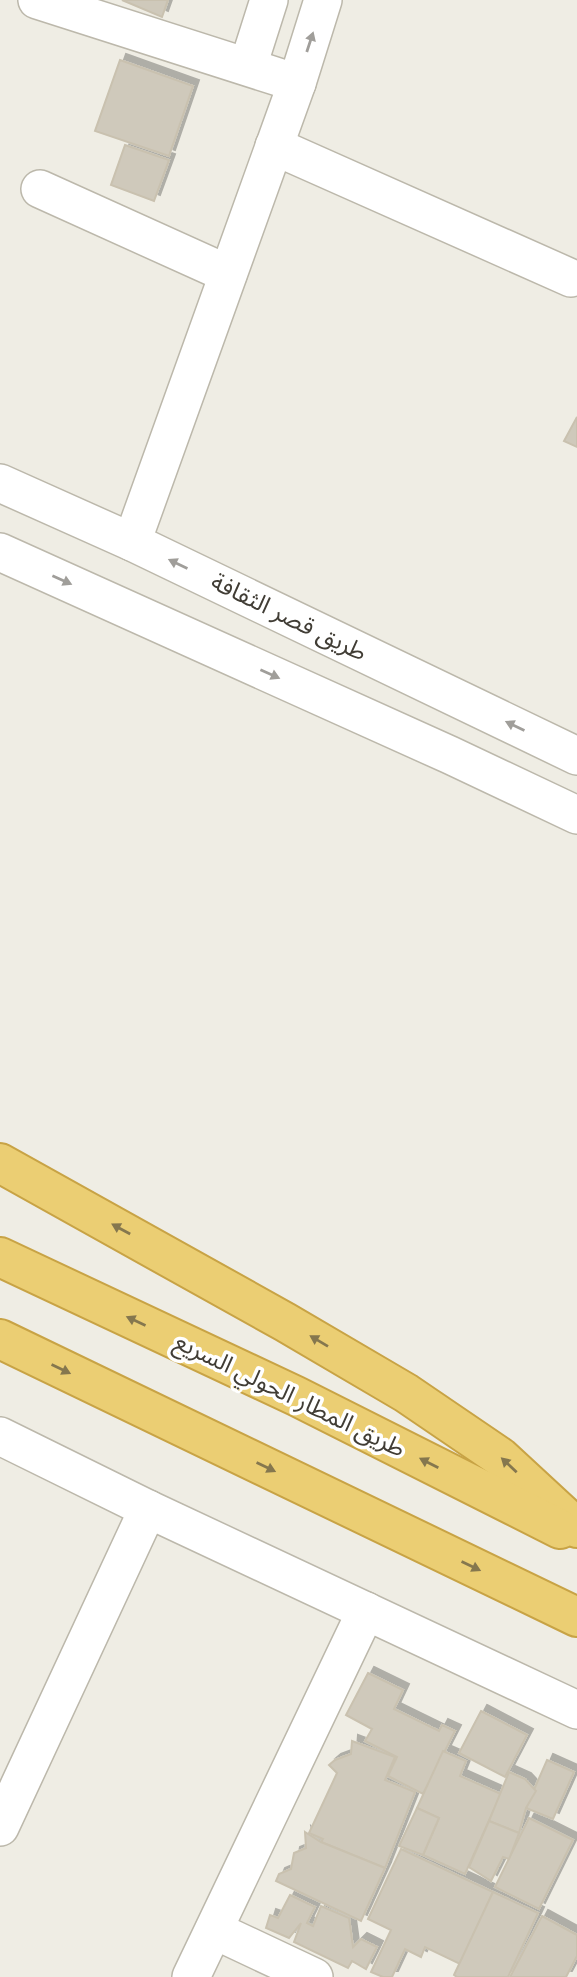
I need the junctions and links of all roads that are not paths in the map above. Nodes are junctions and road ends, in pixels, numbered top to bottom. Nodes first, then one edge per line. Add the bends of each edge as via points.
1 (37, 0) edge
2 (269, 0) edge
3 (323, 0) edge
4 (248, 66) junction
5 (297, 83) junction
6 (274, 146) junction
7 (40, 188) dead end
8 (228, 274) junction
9 (571, 278) dead end
10 (0, 483) edge
11 (132, 542) junction
12 (0, 552) edge
13 (577, 756) edge
14 (577, 815) edge
15 (0, 1163) edge
16 (0, 1257) edge
17 (0, 1339) edge
18 (0, 1436) edge
19 (148, 1509) junction
20 (577, 1528) edge
21 (577, 1538) edge
22 (366, 1611) junction
23 (577, 1617) edge
24 (577, 1710) edge
25 (1, 1824) edge
26 (214, 1930) junction
27 (191, 1977) edge
28 (314, 1977) edge

1 - 4 street
2 - 4 street
5 -> 3 street
4 - 5 street
5 - 6 street
6 - 8 street
6 - 9 street
7 - 8 street
8 - 11 street
10 - 11 street, طريق قصر الثقافة
13 -> 11 street, طريق قصر الثقافة
12 -> 14 street
20 -> 15 highway via 500,1457 406,1393
21 -> 16 highway, طريق المطار الحولي السريع via 296,1396
17 -> 23 highway
18 - 19 street
19 - 22 street
19 - 25 street
22 - 24 street
22 - 26 street
26 - 27 street
26 - 28 street

